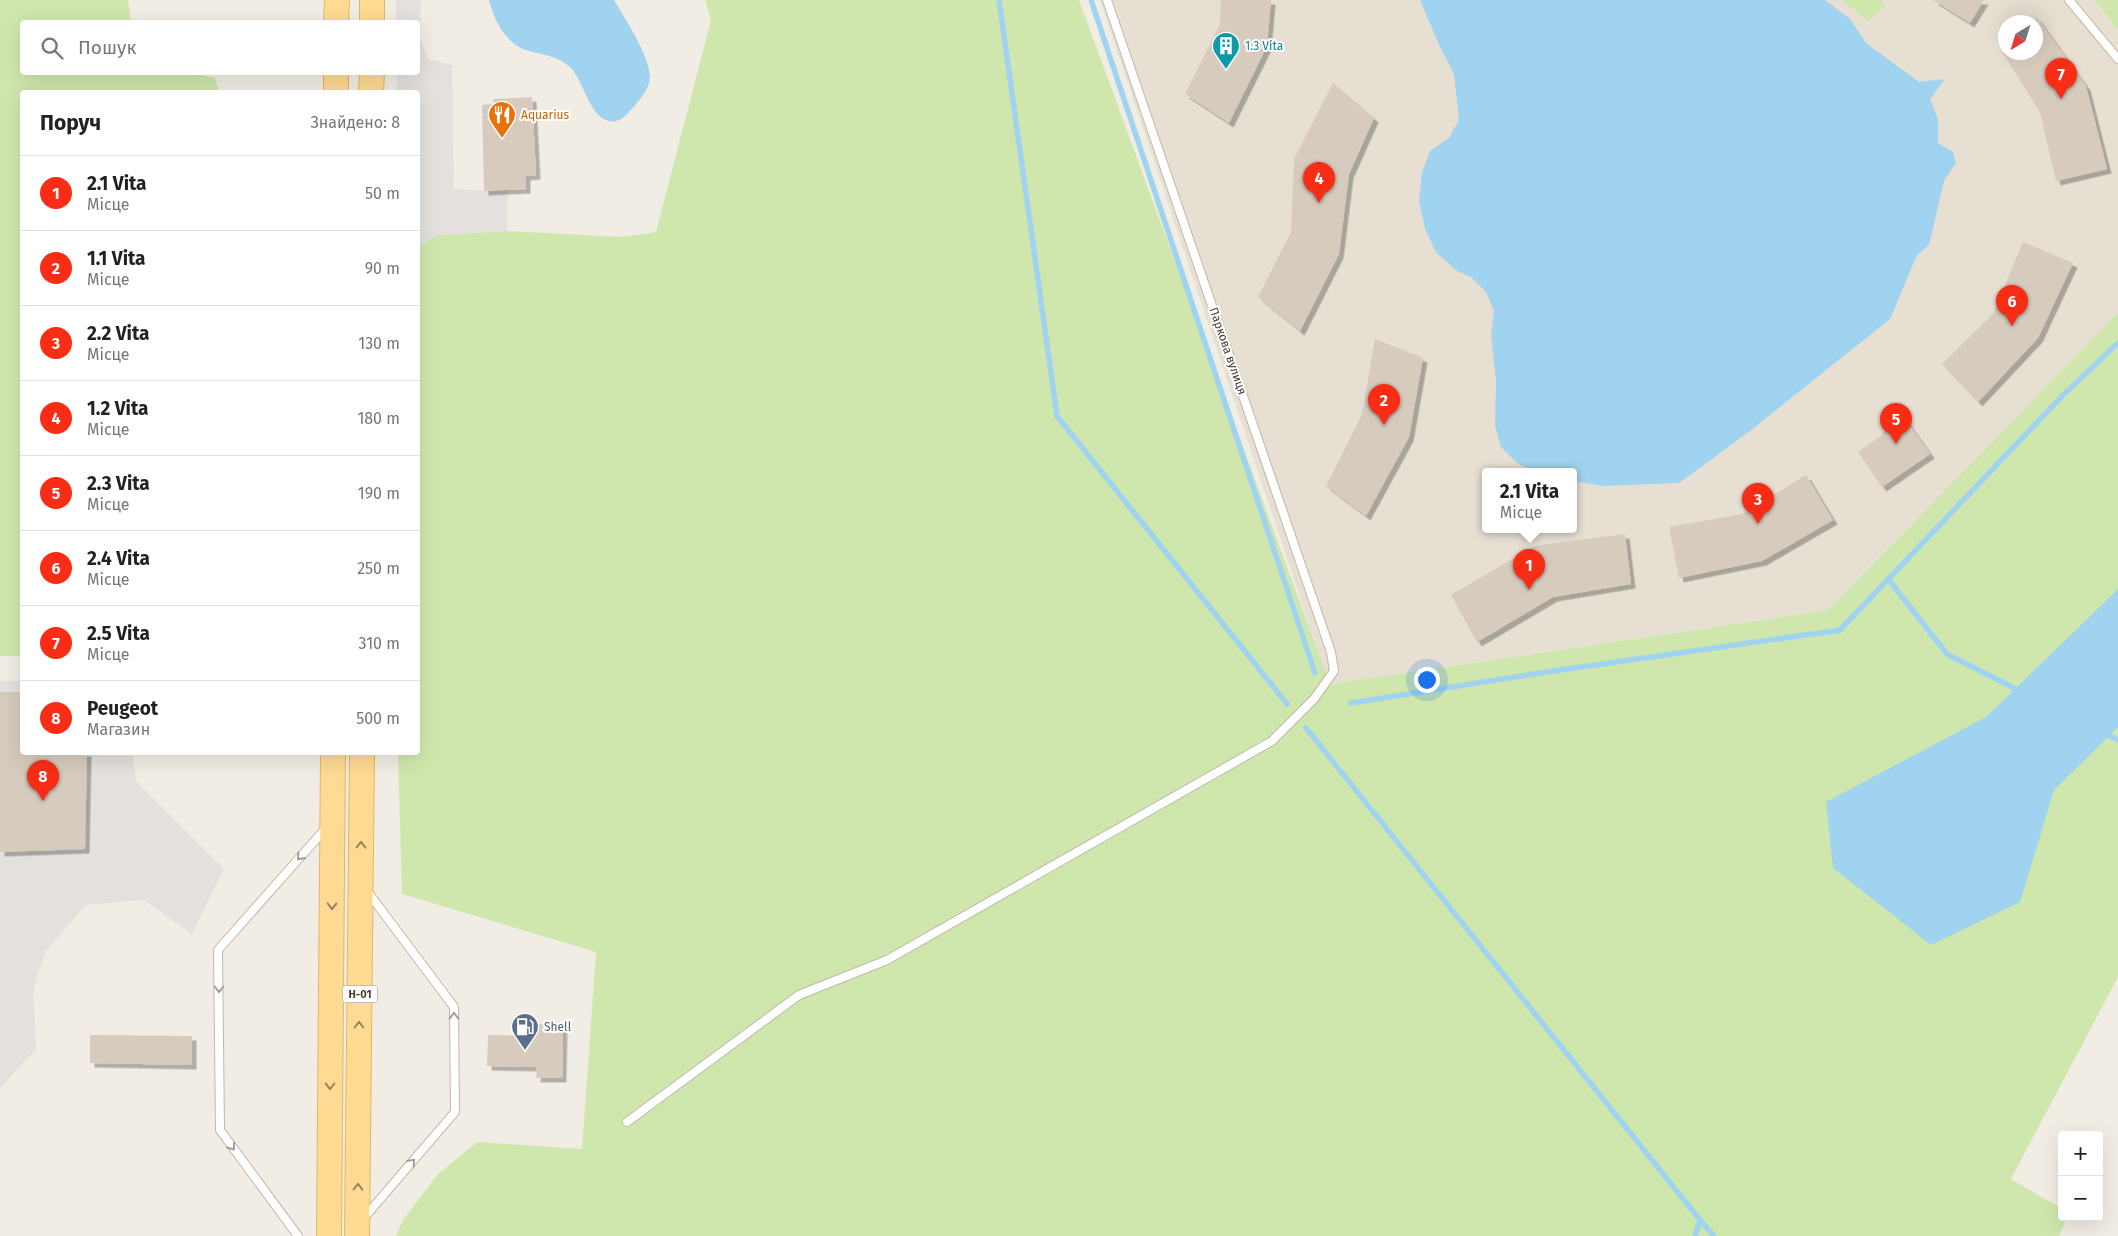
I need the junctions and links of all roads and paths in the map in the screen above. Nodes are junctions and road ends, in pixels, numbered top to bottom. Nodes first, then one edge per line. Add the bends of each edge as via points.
1 (336, 0) edge
2 (372, 0) edge
3 (1107, 0) edge
4 (2069, 0) edge
5 (336, 20) edge
6 (372, 20) edge
7 (2118, 59) edge
8 (336, 75) edge
9 (372, 75) edge
10 (336, 90) edge
11 (371, 90) edge
12 (333, 755) edge
13 (362, 755) edge
14 (333, 821) junction
15 (360, 882) junction
16 (627, 1122) dead end
17 (357, 1231) edge
18 (298, 1236) edge
19 (329, 1236) edge

1 - 5 main road
2 - 6 main road
3 - 16 lane, Паркова вулиця via 1331,652 1334,671 1314,699 1272,741 887,960 799,995
4 - 7 lane
8 - 10 main road
9 - 11 main road
12 - 14 main road, Н-01
15 -> 13 main road, Н-01
14 -> 18 lane via 218,950 220,1130
14 -> 19 main road, Н-01
17 -> 15 main road, Н-01
17 -> 15 lane via 455,1112 454,1006

